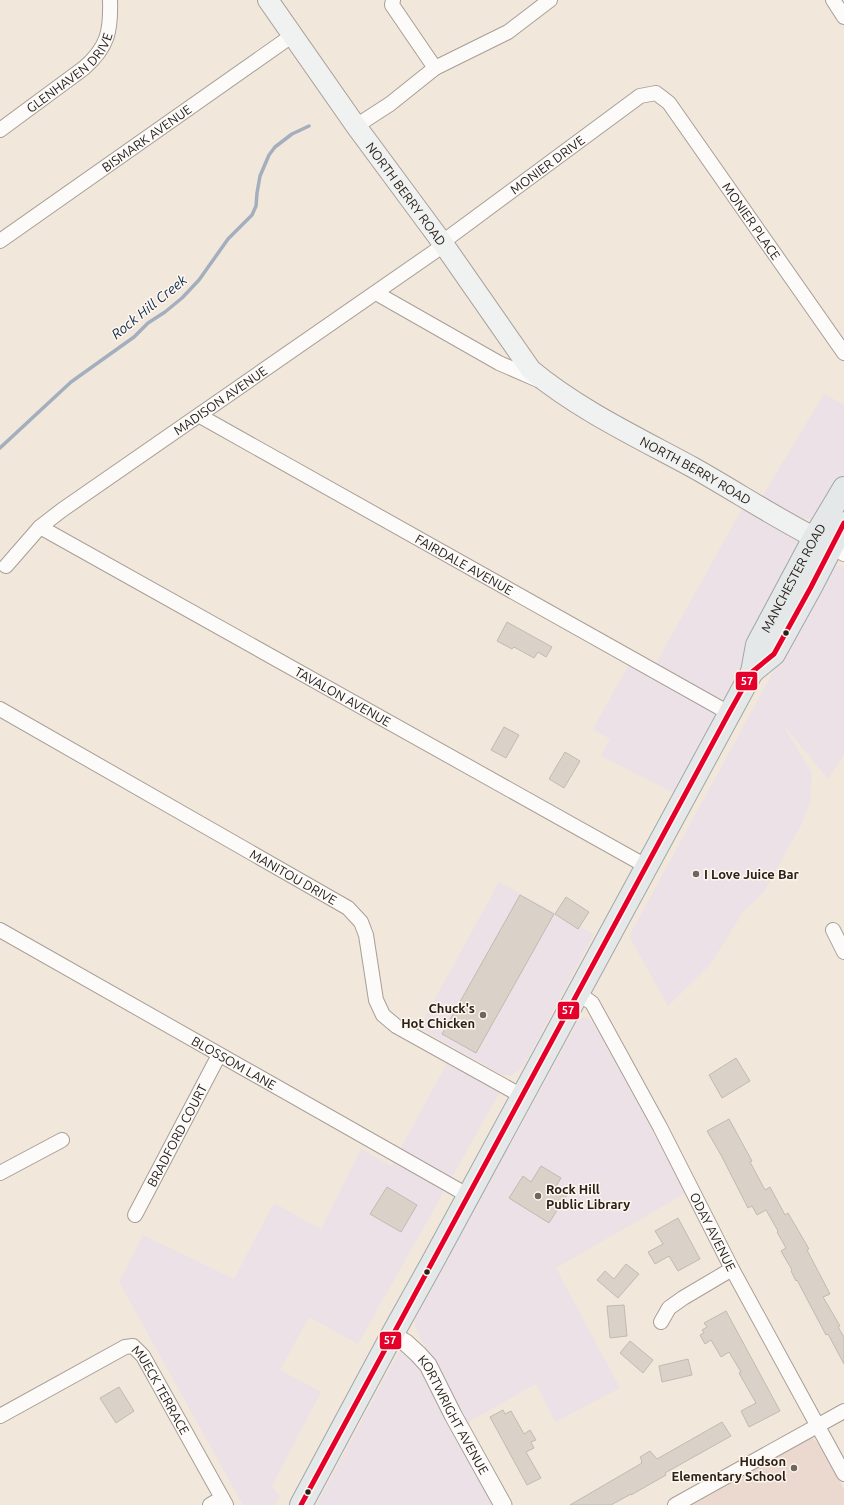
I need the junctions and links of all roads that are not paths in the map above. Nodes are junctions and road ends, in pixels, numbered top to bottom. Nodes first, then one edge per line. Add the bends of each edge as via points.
1 (110, 0) edge
2 (268, 0) edge
3 (393, 0) edge
4 (550, 0) edge
5 (833, 0) edge
6 (844, 17) edge
7 (293, 35) junction
8 (435, 68) junction
9 (656, 93) joint
10 (356, 126) junction
11 (0, 130) edge
12 (0, 241) edge
13 (444, 245) junction
14 (376, 293) junction
15 (844, 353) edge
16 (549, 385) junction
17 (200, 416) junction
18 (844, 488) edge
19 (844, 523) edge
20 (40, 527) junction
21 (830, 546) edge
22 (6, 566) dead end
23 (0, 708) edge
24 (729, 713) junction
25 (646, 866) junction
26 (0, 930) edge
27 (833, 930) dead end
28 (844, 952) edge
29 (578, 993) junction
30 (219, 1055) junction
31 (522, 1096) junction
32 (62, 1140) dead end
33 (0, 1173) edge
34 (469, 1196) junction
35 (135, 1216) dead end
36 (732, 1269) junction
37 (661, 1322) dead end
38 (392, 1335) junction
39 (844, 1412) edge
40 (0, 1416) edge
41 (818, 1426) junction
42 (844, 1474) edge
43 (219, 1503) edge
44 (301, 1505) edge
45 (503, 1505) edge
46 (674, 1505) edge

1 - 11 street, GLENHAVEN DRIVE via 110,27 101,51 94,60
2 - 7 main road, NORTH BERRY ROAD
3 - 8 street via 392,5
4 - 8 street via 508,32
5 - 6 street
7 - 10 main road, NORTH BERRY ROAD
7 - 12 street, BISMARK AVENUE
8 - 10 street via 390,104
9 - 13 street, MONIER DRIVE via 640,96 448,238
9 - 15 street, MONIER PLACE via 669,103
10 - 13 main road, NORTH BERRY ROAD
13 - 14 street, MADISON AVENUE
13 - 16 main road, NORTH BERRY ROAD via 531,370
14 - 16 street, NORTH BERRY ROAD via 499,363
14 - 17 street, MADISON AVENUE
16 - 21 main road, NORTH BERRY ROAD
17 - 20 street, MADISON AVENUE
17 - 24 street, FAIRDALE AVENUE
18 - 21 main road, MANCHESTER ROAD
19 - 21 main road, MANCHESTER ROAD
20 - 22 street, MADISON AVENUE
20 - 25 street, TAVALON AVENUE
21 - 24 main road, MANCHESTER ROAD via 811,587 774,654 752,672
23 - 31 street, MANITOU DRIVE via 348,908 360,922 366,935 376,1000 383,1015 396,1026
24 - 25 main road, MANCHESTER ROAD
25 - 29 main road, MANCHESTER ROAD
26 - 30 street, BLOSSOM LANE
27 - 28 street
29 - 31 main road, MANCHESTER ROAD
29 - 36 street, ODAY AVENUE via 592,1003 660,1127
30 - 34 street, BLOSSOM LANE
30 - 35 street, BRADFORD COURT
31 - 34 main road, MANCHESTER ROAD
32 - 33 street
34 - 38 main road, MANCHESTER ROAD
36 - 37 street via 683,1298 670,1308
36 - 41 street, ODAY AVENUE
38 - 44 main road, MANCHESTER ROAD
38 - 45 street, KORTWRIGHT AVENUE via 406,1343 428,1365
39 - 41 street
40 - 43 street, MUECK TERRACE via 125,1347 133,1346 143,1356
41 - 42 street, ODAY AVENUE
41 - 46 street

